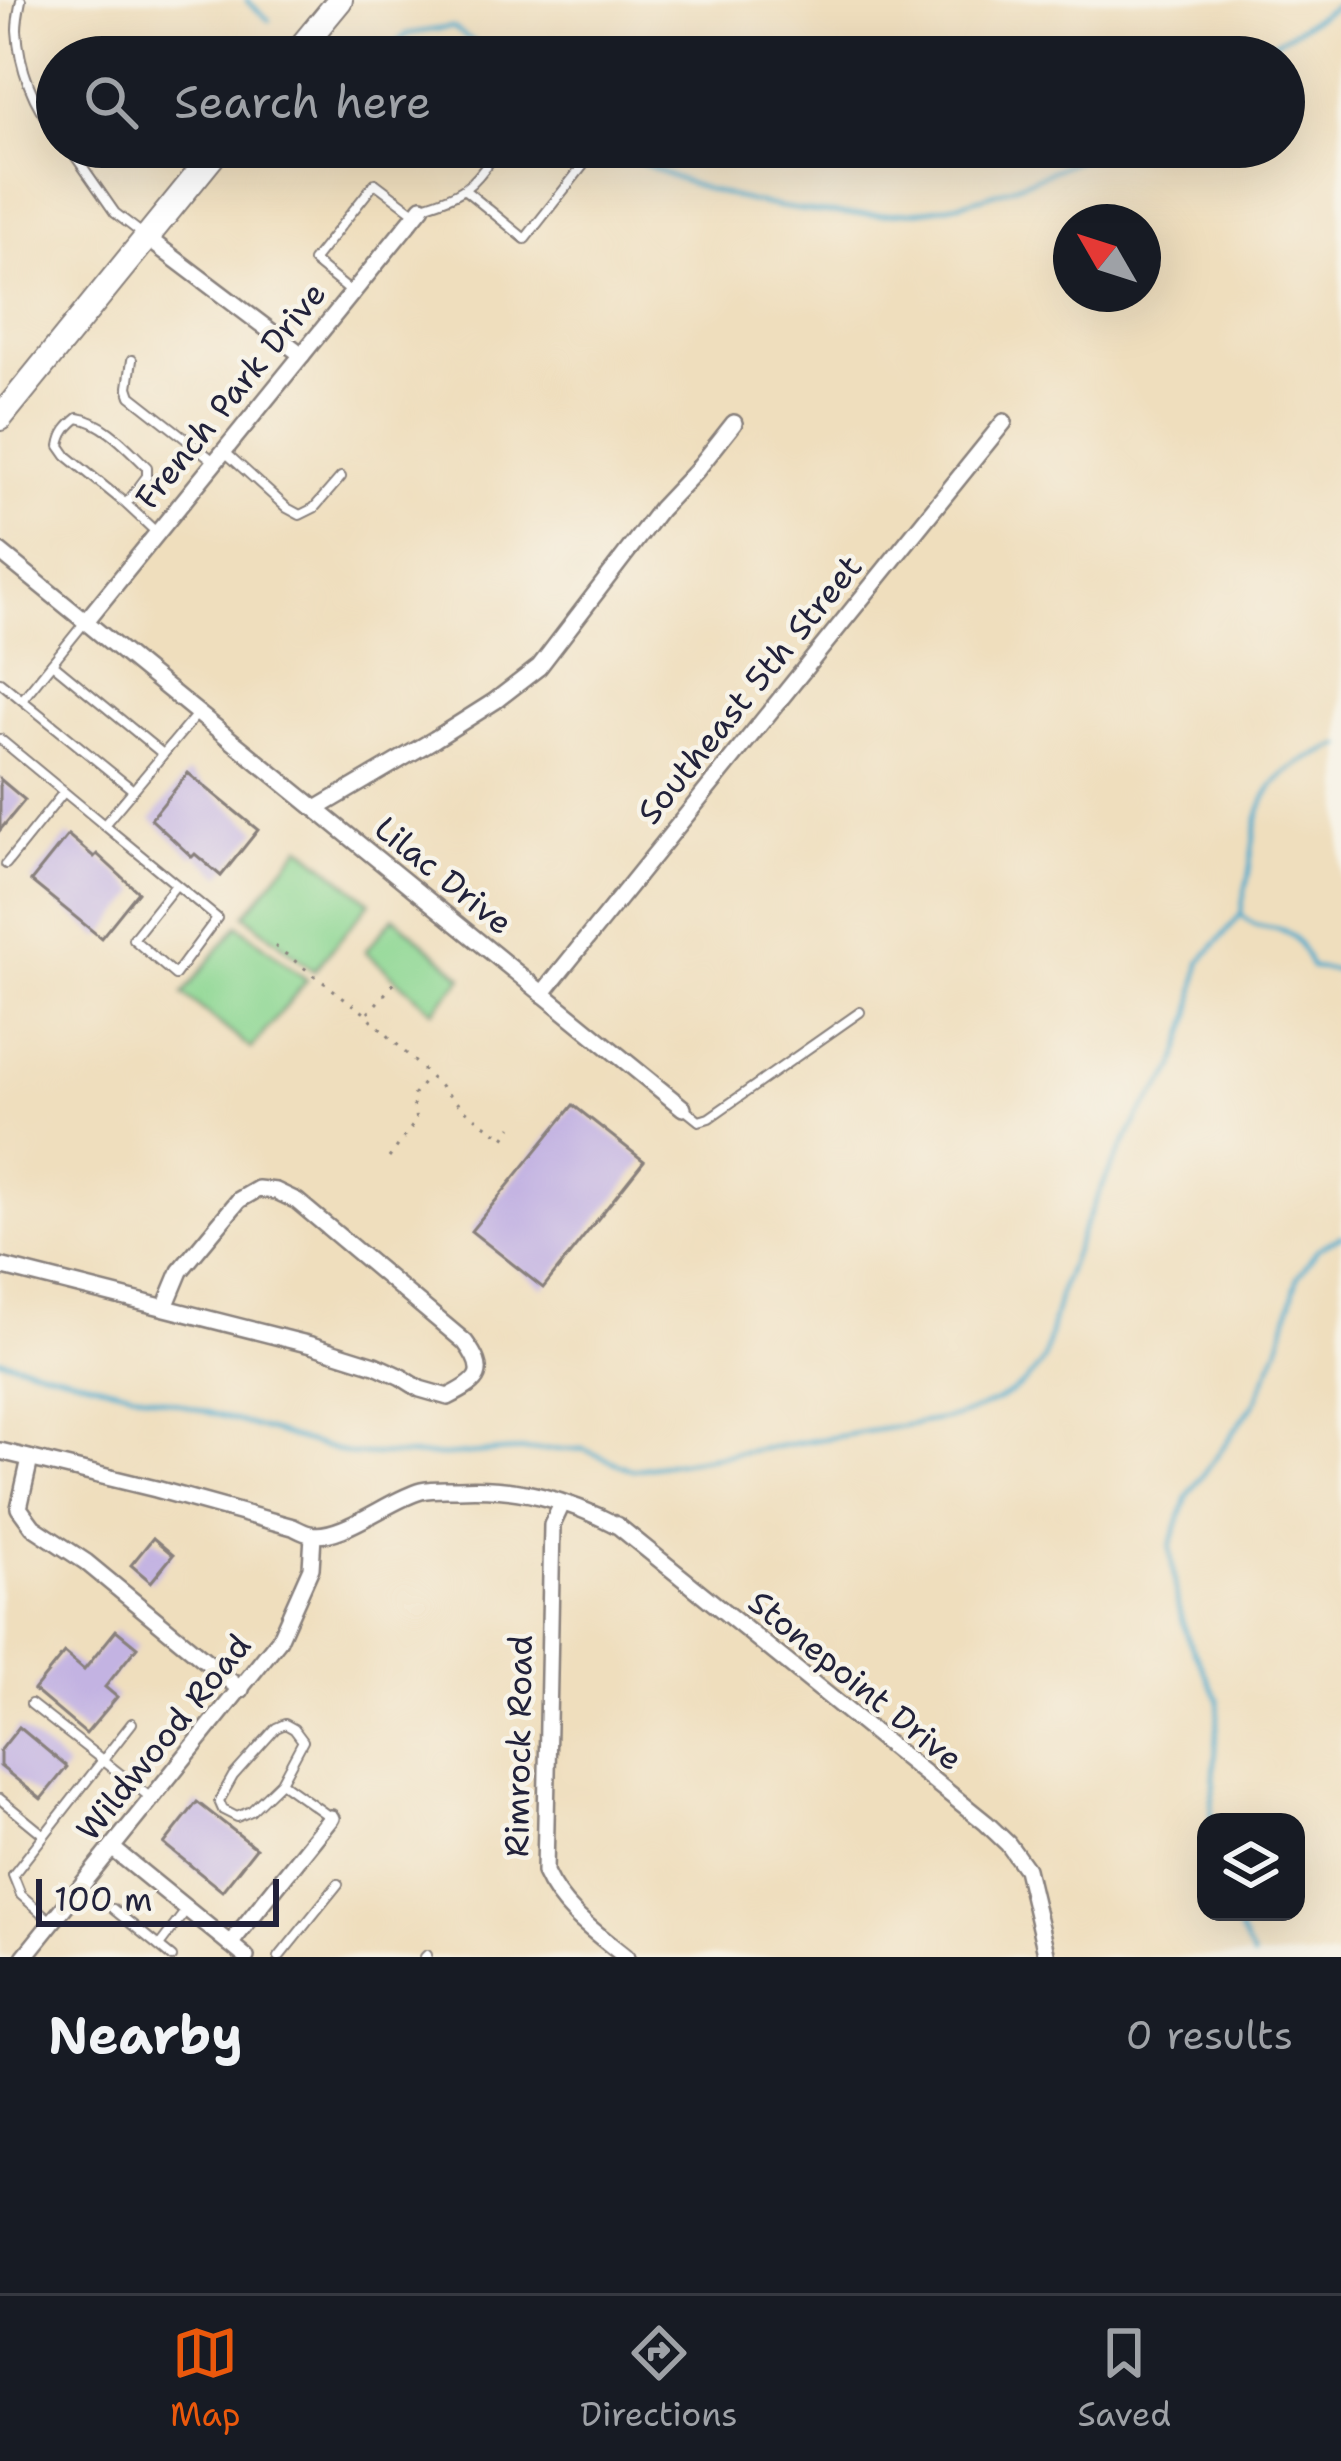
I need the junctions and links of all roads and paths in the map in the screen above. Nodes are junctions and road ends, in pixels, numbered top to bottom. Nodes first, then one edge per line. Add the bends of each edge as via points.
1 (21, 0) edge
2 (340, 0) edge
3 (310, 36) edge
4 (36, 103) edge
5 (84, 168) edge
6 (203, 168) edge
7 (483, 168) edge
8 (581, 168) edge
9 (465, 190) junction
10 (419, 210) junction
11 (146, 237) junction
12 (352, 293) junction
13 (302, 355) junction
14 (132, 360) dead end
15 (3, 408) edge
16 (1004, 422) dead end
17 (734, 423) dead end
18 (219, 456) junction
19 (341, 477) dead end
20 (126, 504) junction
21 (157, 533) junction
22 (0, 552) edge
23 (86, 621) junction
24 (52, 663) junction
25 (0, 682) edge
26 (22, 700) junction
27 (198, 713) junction
28 (0, 739) edge
29 (164, 754) junction
30 (133, 790) junction
31 (64, 792) junction
32 (316, 809) junction
33 (104, 825) junction
34 (6, 864) dead end
35 (176, 885) junction
36 (275, 946) dead end
37 (398, 980) dead end
38 (542, 994) junction
39 (860, 1012) dead end
40 (367, 1015) junction
41 (428, 1076) junction
42 (683, 1108) joint
43 (512, 1127) dead end
44 (389, 1158) dead end
45 (0, 1266) edge
46 (165, 1307) junction
47 (0, 1451) edge
48 (30, 1460) junction
49 (562, 1504) junction
50 (314, 1536) junction
51 (241, 1690) junction
52 (31, 1704) dead end
53 (131, 1723) dead end
54 (103, 1759) junction
55 (281, 1782) junction
56 (0, 1798) edge
57 (152, 1799) junction
58 (331, 1818) joint
59 (44, 1835) junction
60 (112, 1848) junction
61 (338, 1884) dead end
62 (113, 1909) dead end
63 (187, 1909) junction
64 (52, 1922) junction
65 (230, 1944) junction
66 (159, 1946) junction
67 (23, 1957) edge
68 (172, 1957) edge
69 (246, 1957) edge
70 (279, 1957) edge
71 (626, 1957) edge
72 (1047, 1957) edge

1 - 4 lane via 17,29
2 - 3 main road
5 - 11 lane via 115,213
6 - 11 main road
7 - 9 lane
8 - 9 lane via 525,239
9 - 10 lane
10 - 12 street, French Park Drive
10 - 12 lane via 374,183 313,262
11 - 13 street
11 - 15 main road
12 - 13 street, French Park Drive
13 - 18 street, French Park Drive
14 - 18 lane via 131,396
16 - 38 street, Southeast 5th Street
17 - 32 street via 538,668
18 - 19 lane via 300,515
18 - 21 street, French Park Drive
20 - 20 lane via 60,446 79,418 147,467
20 - 21 lane
21 - 23 street, French Park Drive
22 - 23 street, Lilac Drive
23 - 24 lane
23 - 27 street, Lilac Drive
24 - 26 lane
24 - 29 lane
25 - 26 lane
26 - 30 lane
27 - 29 lane
27 - 32 street, Lilac Drive
28 - 31 lane
29 - 30 lane
30 - 33 lane
31 - 33 lane
31 - 34 lane
32 - 38 street, Lilac Drive
33 - 35 lane
35 - 35 lane via 217,918 175,975 133,939
36 - 40 path
37 - 40 path
38 - 42 street, Lilac Drive
39 - 42 lane, Lilac Drive via 709,1118 699,1121
40 - 41 path
41 - 43 path via 504,1138
41 - 44 path via 412,1097 416,1121
45 - 46 street
46 - 46 street via 180,1271 239,1200 258,1189 276,1191 465,1342 479,1372 448,1397 375,1365
47 - 48 street
48 - 50 street
48 - 51 street via 19,1508 32,1527
49 - 50 street, Stonepoint Drive via 520,1490 422,1491
49 - 71 street, Rimrock Road via 552,1525 545,1872 575,1916
49 - 72 street, Stonepoint Drive via 618,1526 986,1823 1026,1869
50 - 51 street, Wildwood Road via 292,1616
51 - 57 street, Wildwood Road
52 - 54 lane
53 - 54 lane
54 - 57 lane
54 - 59 lane
55 - 55 lane via 237,1817 219,1801 232,1776 285,1724 303,1741
55 - 58 lane
56 - 59 lane
57 - 60 street, Wildwood Road
58 - 65 street
59 - 64 lane via 14,1875 21,1895
60 - 63 street
60 - 64 street, Wildwood Road
61 - 70 lane
62 - 66 lane
63 - 65 street
63 - 66 lane
64 - 67 street, Wildwood Road
65 - 69 street
66 - 68 lane

